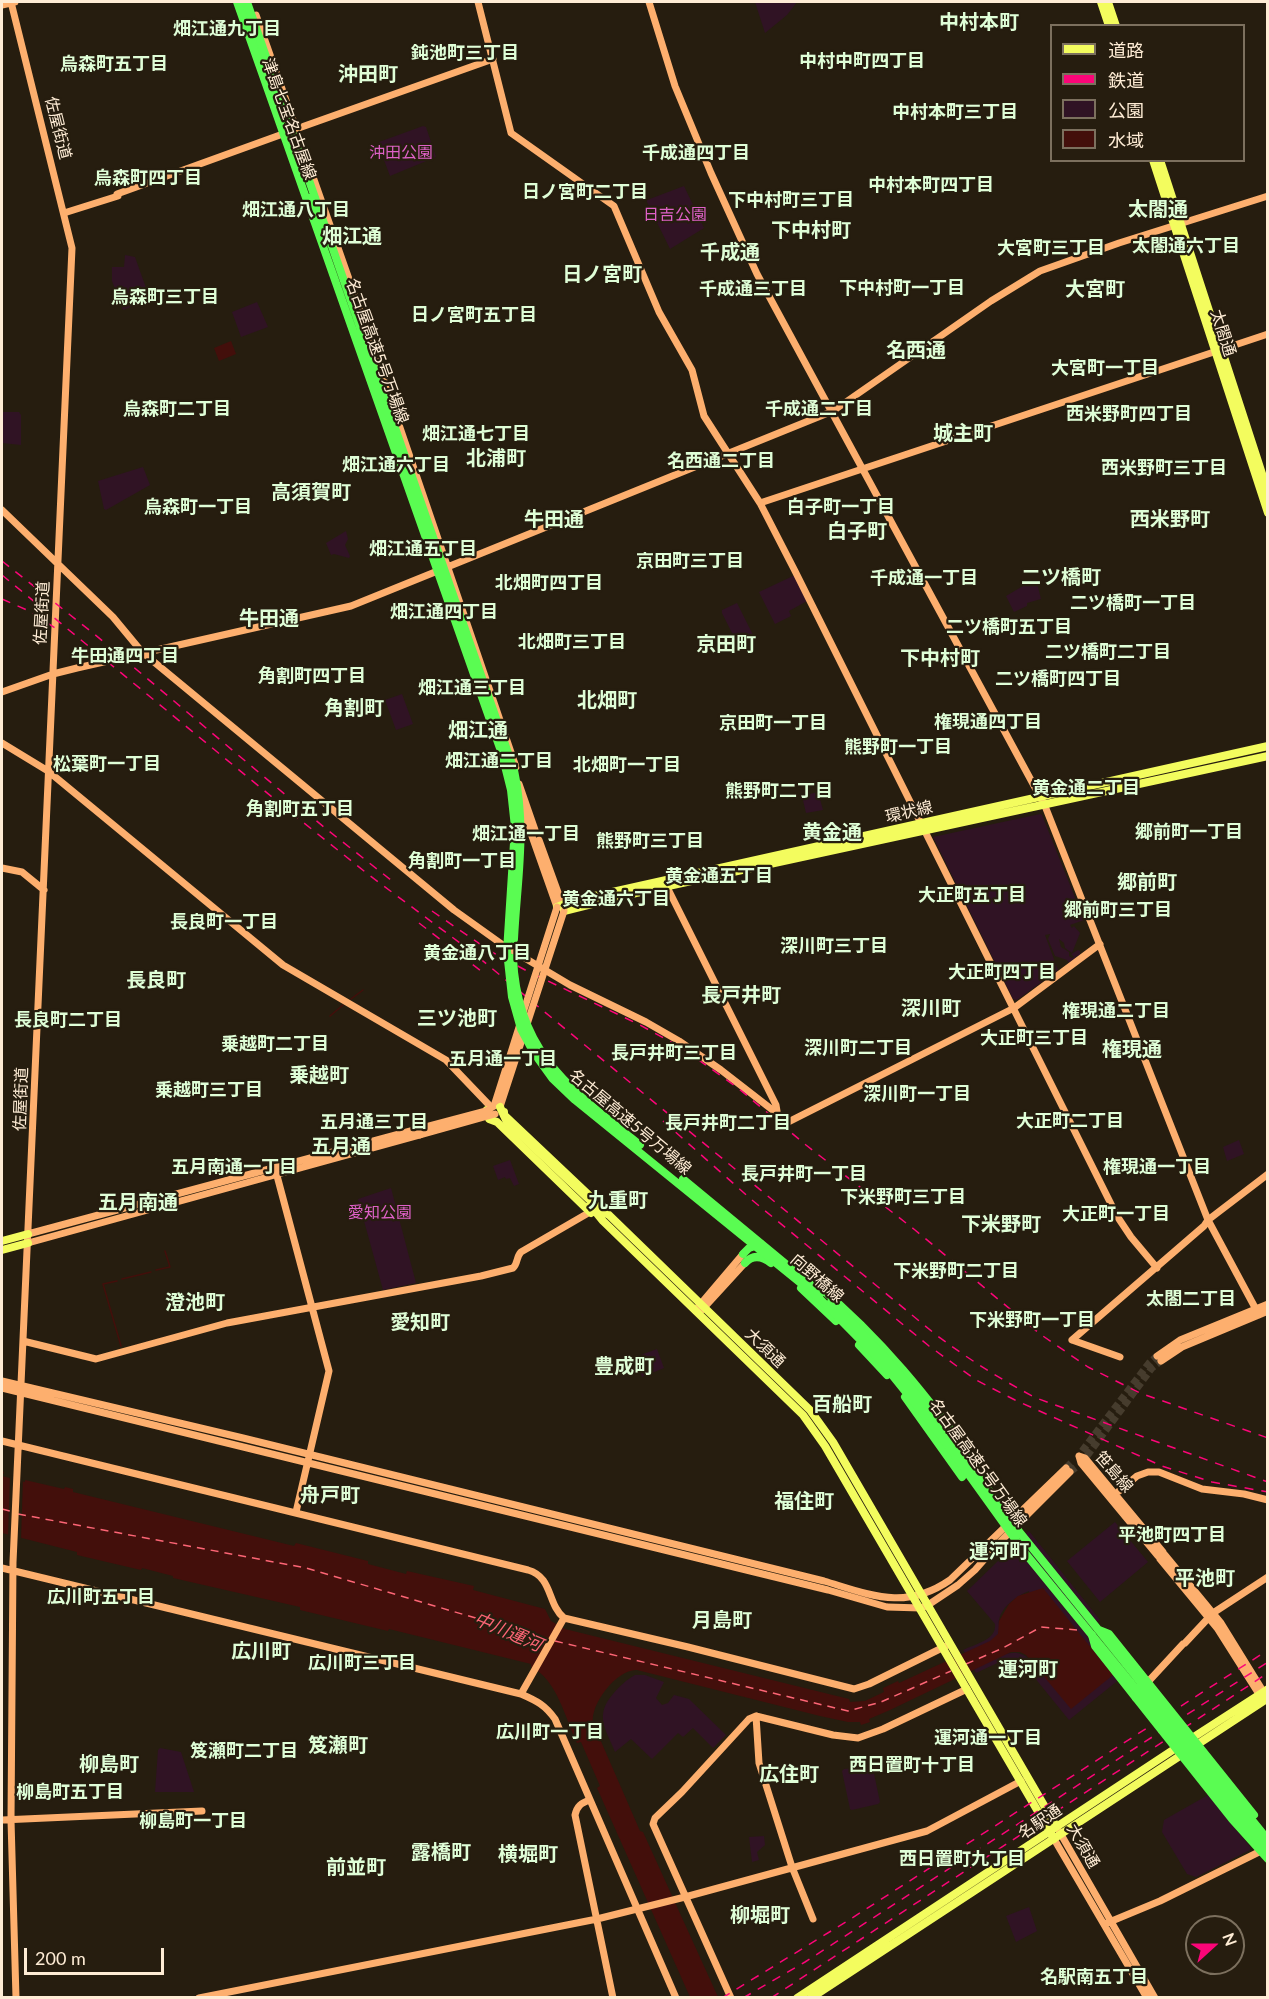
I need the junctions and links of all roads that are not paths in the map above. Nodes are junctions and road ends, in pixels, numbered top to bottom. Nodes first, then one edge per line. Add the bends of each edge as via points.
1 (13, 2) edge
2 (235, 2) edge
3 (242, 2) edge
4 (249, 2) edge
5 (478, 2) edge
6 (649, 2) edge
7 (1101, 2) edge
8 (1108, 2) edge
9 (2, 5) edge
10 (1108, 24) edge
11 (1115, 24) edge
12 (492, 59) junction
13 (296, 129) junction
14 (283, 137) junction
15 (1154, 162) edge
16 (1161, 162) edge
17 (1268, 196) edge
18 (64, 213) junction
19 (1177, 225) junction
20 (332, 231) junction
21 (1268, 334) edge
22 (1218, 351) junction
23 (833, 411) junction
24 (729, 454) junction
25 (863, 467) junction
26 (1268, 492) edge
27 (760, 502) junction
28 (2, 510) edge
29 (1268, 513) edge
30 (414, 514) junction
31 (58, 566) junction
32 (448, 567) junction
33 (435, 572) junction
34 (142, 652) junction
35 (53, 674) junction
36 (2, 692) edge
37 (2, 743) edge
38 (1268, 746) edge
39 (1268, 756) edge
40 (48, 771) junction
41 (1040, 797) junction
42 (1045, 806) junction
43 (923, 827) junction
44 (533, 831) junction
45 (2, 868) edge
46 (44, 890) junction
47 (669, 891) dead end
48 (561, 907) junction
49 (1100, 944) junction
50 (1014, 1008) junction
51 (497, 1111) junction
52 (777, 1111) junction
53 (275, 1171) junction
54 (1268, 1174) edge
55 (683, 1192) dead end
56 (591, 1207) junction
57 (606, 1218) junction
58 (1208, 1220) junction
59 (28, 1234) junction
60 (2, 1241) edge
61 (28, 1243) junction
62 (2, 1250) edge
63 (744, 1259) junction
64 (1157, 1268) junction
65 (1268, 1304) edge
66 (312, 1307) junction
67 (700, 1308) junction
68 (1268, 1311) edge
69 (1257, 1312) junction
70 (861, 1338) dead end
71 (23, 1341) junction
72 (1120, 1357) dead end
73 (1159, 1358) tunnel mouth
74 (2, 1381) edge
75 (2, 1388) edge
76 (21, 1389) junction
77 (2, 1441) edge
78 (18, 1444) junction
79 (309, 1455) junction
80 (1081, 1459) dead end
81 (307, 1463) junction
82 (1119, 1491) dead end
83 (1268, 1500) edge
84 (296, 1512) junction
85 (1014, 1532) junction
86 (2, 1568) edge
87 (13, 1570) junction
88 (1268, 1577) edge
89 (918, 1595) junction
90 (925, 1606) junction
91 (1211, 1615) junction
92 (564, 1618) junction
93 (1094, 1632) junction
94 (947, 1645) junction
95 (966, 1678) junction
96 (967, 1689) junction
97 (521, 1694) junction
98 (1265, 1694) edge
99 (1136, 1695) dead end
100 (756, 1716) junction
101 (1021, 1781) junction
102 (590, 1800) junction
103 (202, 1810) dead end
104 (2, 1820) edge
105 (10, 1820) junction
106 (1053, 1829) junction
107 (1268, 1831) edge
108 (1057, 1837) junction
109 (1268, 1840) edge
110 (1268, 1849) edge
111 (1268, 1859) edge
112 (792, 1867) junction
113 (685, 1897) junction
114 (638, 1908) junction
115 (597, 1919) junction
116 (813, 1919) dead end
117 (1108, 1922) junction
118 (16, 1998) edge
119 (199, 1998) edge
120 (613, 1998) edge
121 (676, 1998) edge
122 (731, 1998) edge
123 (797, 1998) edge
124 (811, 1998) edge
125 (1147, 1998) edge
126 (1155, 1998) edge

1 - 9 street
1 - 18 street, 佐屋街道
2 - 14 highway, 名古屋高速5号万場線, bridge
3 - 20 highway, bridge via 319,213
4 - 13 street, 津島七宝名古屋線
4 - 85 highway, 名古屋高速5号万場線, bridge via 514,770 522,828 514,967 521,1009 531,1036 548,1062 578,1094 791,1266 853,1323 938,1420
5 - 12 street
6 - 23 street via 675,86 711,173 757,274
7 - 10 main road
8 - 11 main road
12 - 13 street
12 - 24 street via 511,133 614,206 659,312 692,370 704,416
13 - 20 street, 津島七宝名古屋線
14 - 18 street
14 - 30 street, 津島七宝名古屋線
14 - 30 highway, bridge via 290,145 391,425
14 - 85 highway, 名古屋高速5号万場線, bridge via 508,773 515,827 508,966 514,1005 527,1041 552,1078 575,1100 787,1271 849,1328 908,1392
15 - 19 main road, 太閤通
16 - 19 main road, 太閤通
17 - 19 street
18 - 31 street, 佐屋街道 via 72,248
19 - 22 main road, 太閤通
19 - 23 street via 1031,276
20 - 32 street, 津島七宝名古屋線
21 - 22 street
22 - 25 street
22 - 26 main road, 太閤通
22 - 29 main road, 太閤通
23 - 24 street
23 - 25 street
24 - 27 street
24 - 32 street
25 - 27 street
25 - 41 street
27 - 43 street
28 - 31 street
30 - 33 street, 津島七宝名古屋線
31 - 34 street via 113,617
31 - 35 street, 佐屋街道
32 - 33 street
32 - 44 street, 津島七宝名古屋線 via 512,750
33 - 34 street via 351,606
33 - 44 street, 津島七宝名古屋線 via 506,772
34 - 35 street
34 - 52 street via 468,921 570,986 679,1041
35 - 36 street
35 - 40 street, 佐屋街道
37 - 40 street
38 - 41 main road, 環状線
39 - 42 main road, 環状線
40 - 46 street, 佐屋街道
40 - 51 street via 283,965 446,1060
41 - 42 street
41 - 43 main road, 環状線
42 - 43 main road, 環状線
42 - 49 street
43 - 48 main road, 環状線
43 - 50 street
44 - 48 street, 津島七宝名古屋線
45 - 46 street via 22,872
46 - 59 street, 佐屋街道
47 - 52 street
48 - 51 street, bridge
49 - 50 street
49 - 58 street
50 - 52 street via 788,1122
50 - 64 street via 1117,1216
51 - 53 street, bridge
51 - 56 main road
51 - 56 main road, 大須通, bridge
51 - 57 main road via 553,1159
53 - 59 street
53 - 61 street
53 - 66 street
54 - 58 street
55 - 70 street, 向野橋線, bridge via 691,1191 752,1240 818,1295
56 - 57 main road, 大須通
56 - 66 street via 521,1252 513,1268
57 - 67 main road, 大須通
58 - 64 street
58 - 69 street
59 - 60 main road
59 - 61 street
61 - 62 main road
61 - 71 street
63 - 67 street
63 - 85 highway, bridge via 765,1258 877,1363 991,1516
63 - 85 highway, bridge via 749,1248 766,1245 825,1291 886,1351 948,1424 1004,1504
64 - 72 street via 1072,1340
65 - 69 street
66 - 71 street via 226,1323 96,1359
66 - 79 street via 329,1371
67 - 89 main road, 大須通 via 803,1415
68 - 69 street
69 - 73 street via 1180,1340
71 - 76 street
74 - 76 street
75 - 76 street
76 - 78 street
76 - 79 street
76 - 81 street
77 - 78 street
78 - 84 street
78 - 87 street
79 - 81 street
79 - 89 street via 876,1596 894,1599
80 - 91 street, 笹島線
81 - 84 street
81 - 90 street via 886,1606
82 - 83 street via 1137,1476 1159,1472 1202,1489
84 - 92 street via 534,1572 544,1579
85 - 93 highway, 名古屋高速5号万場線, bridge
86 - 87 street
87 - 97 street
87 - 105 street
88 - 91 street
89 - 90 main road, 大須通
89 - 90 street via 950,1580 1068,1470 975,1570
90 - 94 main road, 大須通
91 - 98 street, 笹島線
91 - 99 street
92 - 94 street via 854,1689
92 - 97 street
93 - 107 highway, bridge via 1109,1634
93 - 109 highway, 名古屋高速5号万場線, bridge
93 - 110 highway, 名古屋高速5号万場線, bridge
93 - 111 highway, bridge via 1095,1646
94 - 95 main road, 大須通
95 - 96 main road, 大須通
95 - 106 main road, 大須通
96 - 100 street via 883,1730 858,1737
96 - 101 main road, 大須通
97 - 102 street via 547,1707 555,1719
98 - 106 main road, 名駅通
98 - 108 main road, 名駅通
100 - 112 street via 759,1763
100 - 113 street via 654,1820
101 - 106 main road, 大須通
101 - 112 street via 927,1831
102 - 114 street
102 - 115 street via 581,1803 575,1815
103 - 105 street
104 - 105 street
105 - 118 street
106 - 108 main road, 大須通
106 - 123 main road, 名駅通
108 - 117 street, 大須通
108 - 124 main road, 名駅通
110 - 117 street
112 - 113 street
112 - 116 street
113 - 114 street
113 - 122 street
114 - 115 street
114 - 121 street
115 - 119 street
115 - 120 street
117 - 125 street, 大須通
117 - 126 street, 大須通

